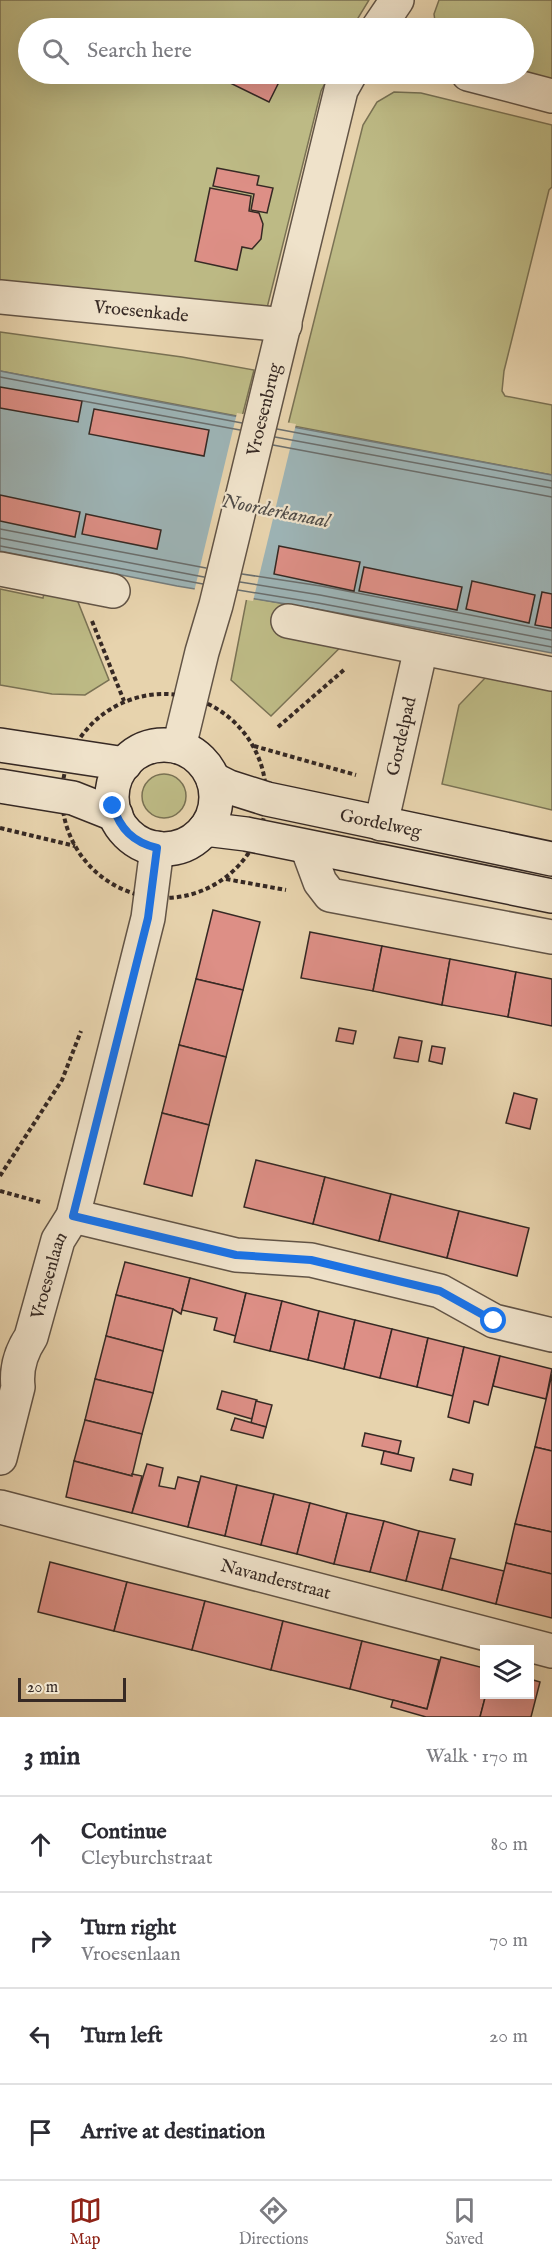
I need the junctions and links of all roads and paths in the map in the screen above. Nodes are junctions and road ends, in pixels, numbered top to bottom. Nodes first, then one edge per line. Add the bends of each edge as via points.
1 (398, 0) edge
2 (385, 18) edge
3 (344, 84) edge
4 (506, 84) edge
5 (552, 96) edge
6 (0, 297) edge
7 (285, 325) junction
8 (0, 568) edge
9 (78, 584) junction
10 (113, 591) dead end
11 (288, 621) dead end
12 (377, 639) junction
13 (421, 648) junction
14 (552, 674) edge
15 (190, 697) junction
16 (124, 701) junction
17 (90, 724) dead end
18 (278, 727) dead end
19 (241, 729) dead end
20 (0, 745) edge
21 (179, 747) junction
22 (292, 757) dead end
23 (125, 764) junction
24 (213, 779) junction
25 (0, 786) edge
26 (116, 814) junction
27 (381, 824) junction
28 (0, 828) edge
29 (205, 829) junction
30 (157, 848) junction
31 (307, 848) junction
32 (552, 859) edge
33 (225, 879) dead end
34 (330, 895) junction
35 (552, 896) edge
36 (117, 897) dead end
37 (552, 937) edge
38 (83, 1022) dead end
39 (0, 1176) edge
40 (0, 1191) edge
41 (73, 1216) junction
42 (552, 1335) edge
43 (0, 1458) edge
44 (0, 1507) edge
45 (552, 1652) edge

1 - 2 street
3 - 7 street, Vroesenbrug
4 - 5 street
6 - 7 street, Vroesenkade
7 - 15 street, Vroesenbrug
8 - 9 street
9 - 10 street
9 - 16 path
11 - 12 street
12 - 13 street
12 - 18 path
13 - 14 street
13 - 27 street, Gordelpad
15 - 16 path via 164,693
15 - 21 street, Vroesenbrug
16 - 17 path
19 - 22 path via 253,746
20 - 23 street
21 - 23 street via 149,747
21 - 24 street via 196,756
23 - 26 street via 113,788
24 - 27 street, Gordelweg via 267,799
24 - 29 street via 216,805
25 - 26 street via 73,798
26 - 30 street via 132,837
27 - 32 street, Gordelweg
28 - 36 path via 75,846 89,866 120,888
29 - 30 street via 183,845
29 - 31 street, Gordelweg
30 - 41 street, Vroesenlaan via 148,918
31 - 34 street via 320,882
31 - 35 street, Gordelweg
33 - 34 path
34 - 37 street
38 - 39 path via 62,1080
40 - 41 path via 56,1207
41 - 42 street via 236,1255 311,1260 440,1291 494,1321
41 - 43 street, Vroesenlaan via 58,1240 31,1337 23,1348 16,1376 18,1387
44 - 45 street, Navanderstraat

